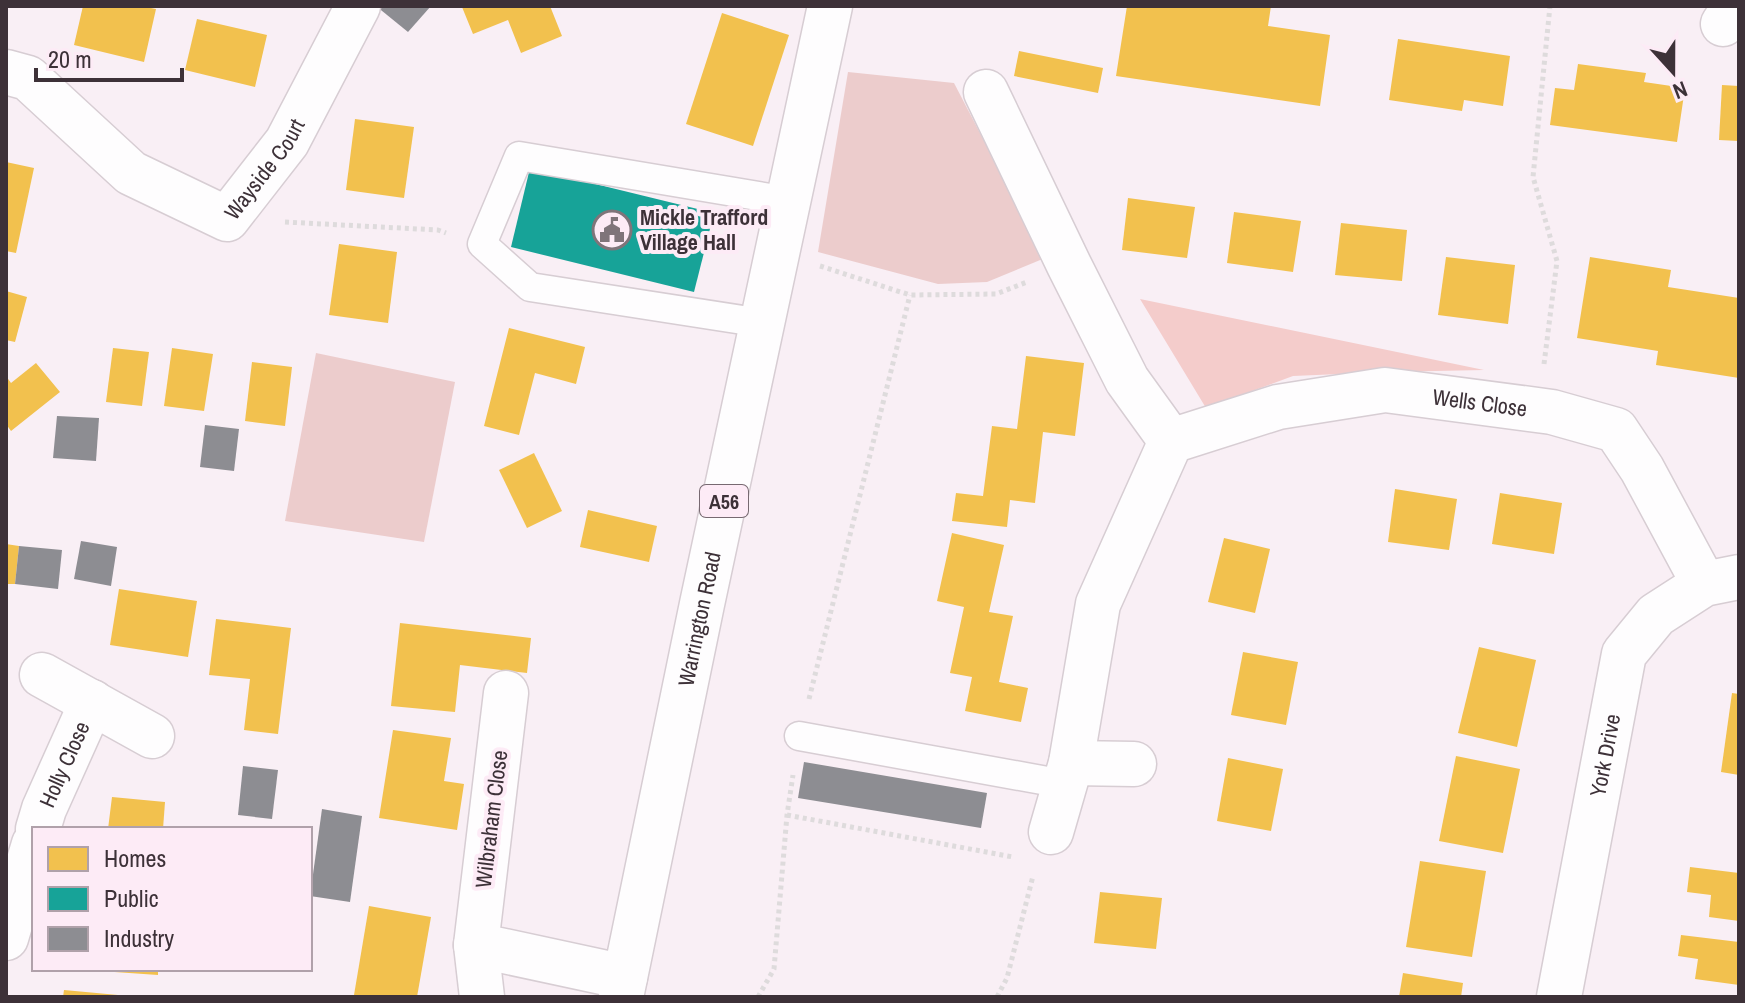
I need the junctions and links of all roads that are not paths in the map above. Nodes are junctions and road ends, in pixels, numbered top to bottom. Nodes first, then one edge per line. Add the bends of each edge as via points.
1 (358, 6) edge
2 (830, 6) edge
3 (6, 72) edge
4 (986, 92) dead end
5 (788, 201) junction
6 (762, 323) junction
7 (1171, 441) junction
8 (1722, 581) edge
9 (42, 675) dead end
10 (506, 693) dead end
11 (92, 702) junction
12 (152, 736) dead end
13 (799, 736) road end
14 (1134, 764) dead end
15 (1067, 774) junction
16 (39, 827) edge
17 (32, 851) edge
18 (1036, 851) road end
19 (6, 938) edge
20 (476, 945) junction
21 (623, 987) edge
22 (482, 997) edge
23 (1559, 997) edge

1 - 3 street, Wayside Court via 287,142 227,219 131,173 28,78
2 - 5 street, Warrington Road / A56
4 - 7 street via 1127,380
5 - 6 street, Warrington Road / A56
5 - 6 lane via 519,156 482,244 530,287
6 - 21 street, Warrington Road / A56
7 - 8 street, Wells Close via 1278,407 1385,390 1552,412 1616,430
7 - 15 street via 1098,604
8 - 23 street, York Drive via 1656,615 1624,654
9 - 11 street, Holly Close
10 - 20 street, Wilbraham Close
11 - 12 street, Holly Close
11 - 16 street, Holly Close
13 - 15 lane
14 - 15 street
15 - 18 street
17 - 19 street
20 - 21 street
20 - 22 street, Wilbraham Close

